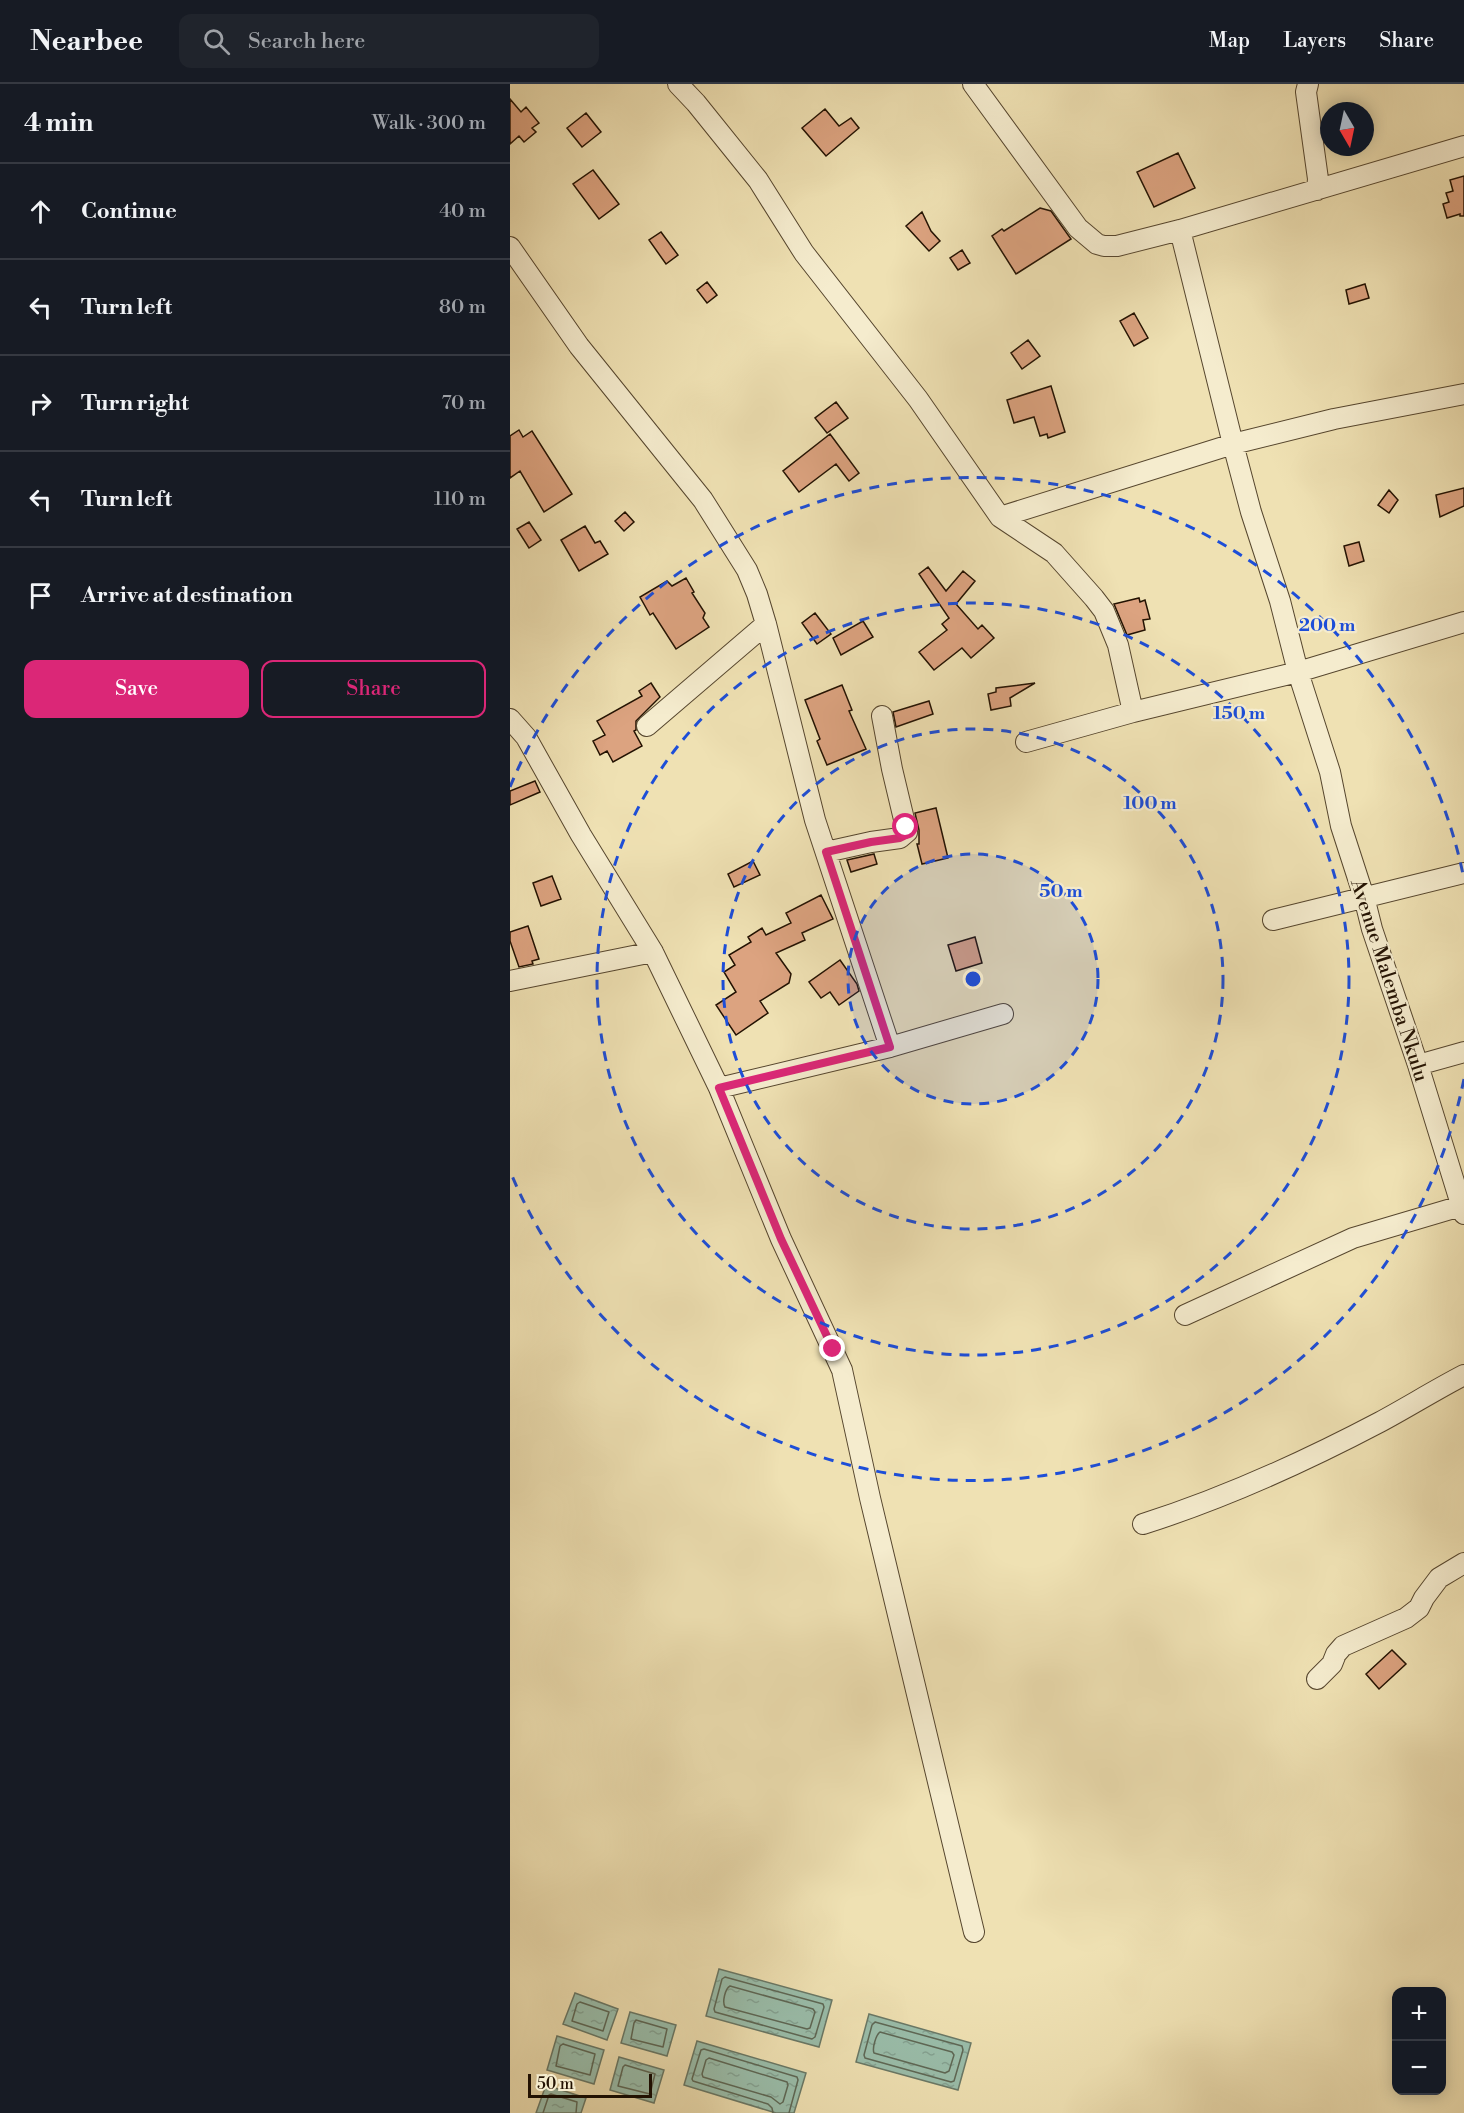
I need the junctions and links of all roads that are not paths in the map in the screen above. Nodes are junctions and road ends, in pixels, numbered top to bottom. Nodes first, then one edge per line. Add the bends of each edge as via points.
1 (678, 84) edge
2 (973, 84) edge
3 (1308, 84) edge
4 (1464, 146) edge
5 (1317, 190) junction
6 (1180, 230) junction
7 (510, 247) edge
8 (1464, 394) edge
9 (1233, 444) junction
10 (1000, 517) junction
11 (1464, 622) edge
12 (766, 624) junction
13 (1298, 672) junction
14 (1133, 712) junction
15 (882, 716) dead end
16 (510, 719) edge
17 (647, 726) dead end
18 (1026, 742) dead end
19 (826, 852) junction
20 (1464, 873) edge
21 (1364, 897) junction
22 (1273, 920) dead end
23 (653, 952) junction
24 (510, 981) edge
25 (1003, 1014) dead end
26 (890, 1047) junction
27 (1464, 1052) edge
28 (1418, 1065) junction
29 (719, 1088) junction
30 (1463, 1210) edge
31 (1185, 1315) dead end
32 (1464, 1376) edge
33 (1143, 1524) dead end
34 (1464, 1563) edge
35 (1317, 1679) dead end
36 (974, 1932) dead end

1 - 10 street via 758,180 804,253 918,399
2 - 6 street via 1089,238 1104,246 1117,246
3 - 5 street
4 - 5 street
5 - 6 street
6 - 9 street, Avenue Malemba Nkulu
7 - 12 street via 579,346 703,500 747,570
8 - 9 street via 1334,419
9 - 10 street
9 - 13 street, Avenue Malemba Nkulu
10 - 14 street via 1054,554 1104,611 1118,645
11 - 13 street
12 - 17 street
12 - 19 street via 805,786
13 - 14 street
13 - 21 street, Avenue Malemba Nkulu
14 - 18 street
15 - 19 street via 907,832 900,838
16 - 23 street via 526,737
19 - 26 street
20 - 21 street
21 - 22 street
21 - 28 street, Avenue Malemba Nkulu
23 - 24 street
23 - 29 street
25 - 26 street
26 - 29 street
27 - 28 street
28 - 30 street, Avenue Malemba Nkulu
29 - 36 street via 781,1239 842,1370
30 - 31 street via 1353,1238
32 - 33 street via 1302,1461
34 - 35 street via 1439,1578 1419,1608 1406,1618 1343,1646

